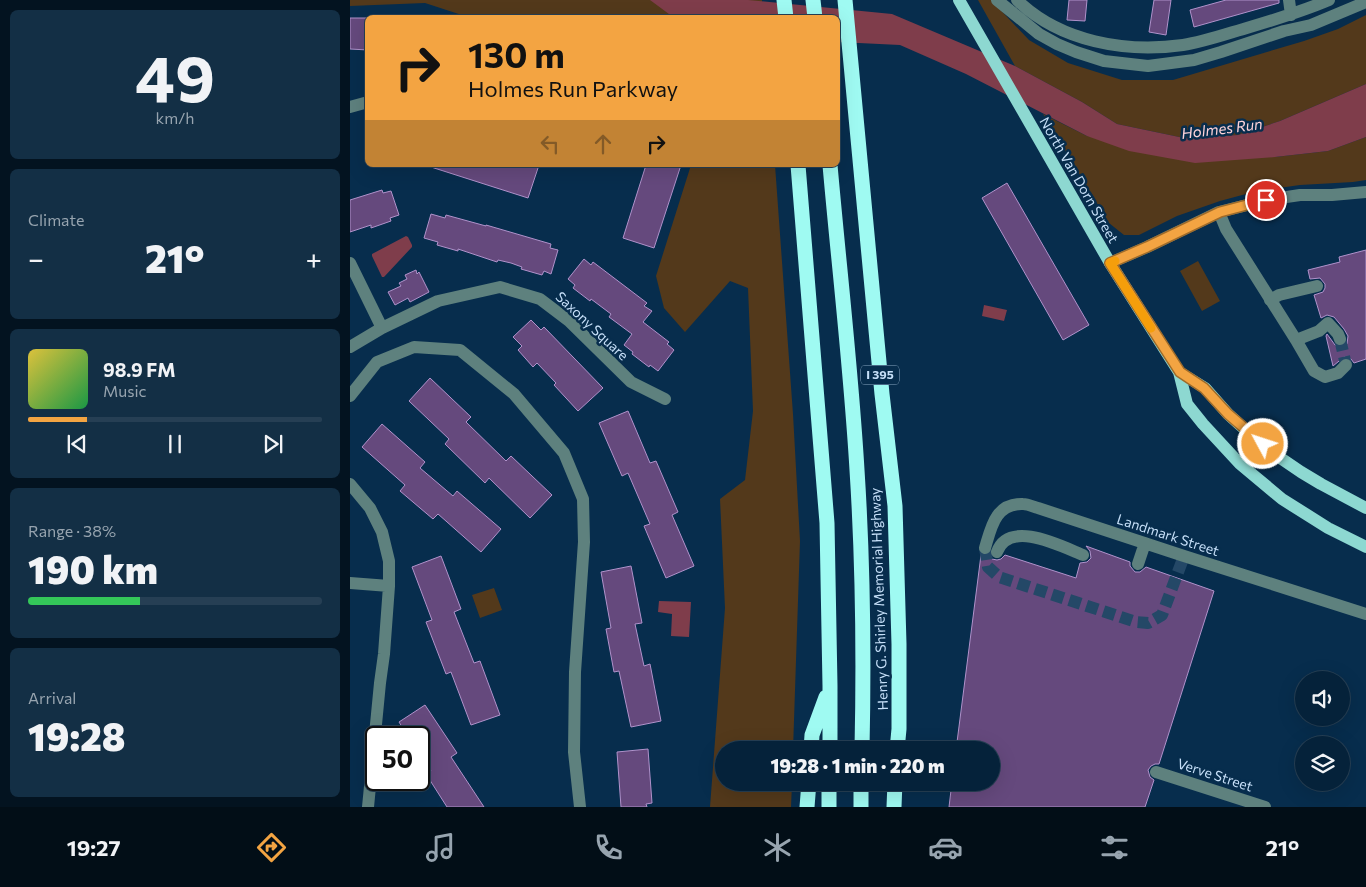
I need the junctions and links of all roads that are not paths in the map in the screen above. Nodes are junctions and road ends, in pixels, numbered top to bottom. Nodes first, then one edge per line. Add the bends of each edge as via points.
1 (784, 0) edge
2 (813, 0) edge
3 (845, 0) edge
4 (959, 0) edge
5 (997, 0) edge
6 (1017, 0) edge
7 (1290, 0) edge
8 (1325, 1) edge
9 (1366, 2) edge
10 (1308, 4) edge
11 (786, 15) edge
12 (815, 15) edge
13 (1291, 15) junction
14 (1310, 25) junction
15 (365, 103) edge
16 (350, 107) edge
17 (798, 167) edge
18 (830, 167) edge
19 (1366, 192) edge
20 (1220, 212) junction
21 (350, 263) edge
22 (1110, 263) junction
23 (1317, 286) dead end
24 (1270, 300) junction
25 (382, 328) junction
26 (1340, 339) tunnel mouth
27 (1296, 340) junction
28 (350, 347) edge
29 (1346, 365) dead end
30 (1180, 372) junction
31 (350, 396) edge
32 (665, 399) dead end
33 (350, 484) edge
34 (1366, 508) edge
35 (1146, 543) junction
36 (1366, 547) edge
37 (1083, 555) dead end
38 (1138, 564) dead end
39 (350, 583) edge
40 (389, 586) junction
41 (1366, 614) edge
42 (830, 686) junction
43 (812, 741) edge
44 (830, 741) edge
45 (862, 741) edge
46 (898, 741) edge
47 (1156, 772) dead end
48 (808, 791) edge
49 (830, 791) edge
50 (861, 791) edge
51 (895, 791) edge
52 (368, 807) edge
53 (580, 807) edge
54 (807, 807) edge
55 (829, 807) edge
56 (861, 807) edge
57 (894, 807) edge
58 (1264, 807) edge

1 - 11 highway
2 - 12 highway
3 - 46 highway, Henry G. Shirley Memorial Highway / I 395 via 895,506
4 - 22 main road, North Van Dorn Street
5 - 14 street via 1039,34 1057,44 1104,61 1148,66 1194,60
6 - 13 street via 1063,31 1088,40 1135,48 1186,45
7 - 13 street
8 - 10 street
9 - 14 street
10 - 13 street
10 - 14 street
15 - 16 street
17 - 42 highway via 827,523
18 - 45 highway via 857,469 862,582
19 - 20 street via 1300,195
20 - 22 street
20 - 24 street via 1226,229
21 - 25 street
22 - 30 main road, North Van Dorn Street
23 - 24 street
24 - 27 street
25 - 28 street, Saxony Square
25 - 32 street, Saxony Square via 438,301 500,287 540,299 569,321 631,382
26 - 27 street via 1328,323 1319,331
27 - 29 street via 1314,371 1324,377 1338,374
30 - 34 main road, North Van Dorn Street via 1204,388 1249,434 1276,455
30 - 36 main road, North Van Dorn Street via 1187,404 1240,464 1299,511
31 - 53 street via 377,362 414,347 460,350 514,394 564,453 583,499 584,542 574,672 574,752
33 - 40 street via 370,508 382,532 389,561
35 - 37 street, Landmark Street via 1022,504 1006,506 993,520 991,550 1015,536 1027,536
35 - 38 street
35 - 41 street, Landmark Street
39 - 40 street
40 - 52 street
42 - 43 highway
42 - 44 highway
47 - 58 street, Verve Street
48 - 54 highway
49 - 55 highway
50 - 56 highway
51 - 57 highway

